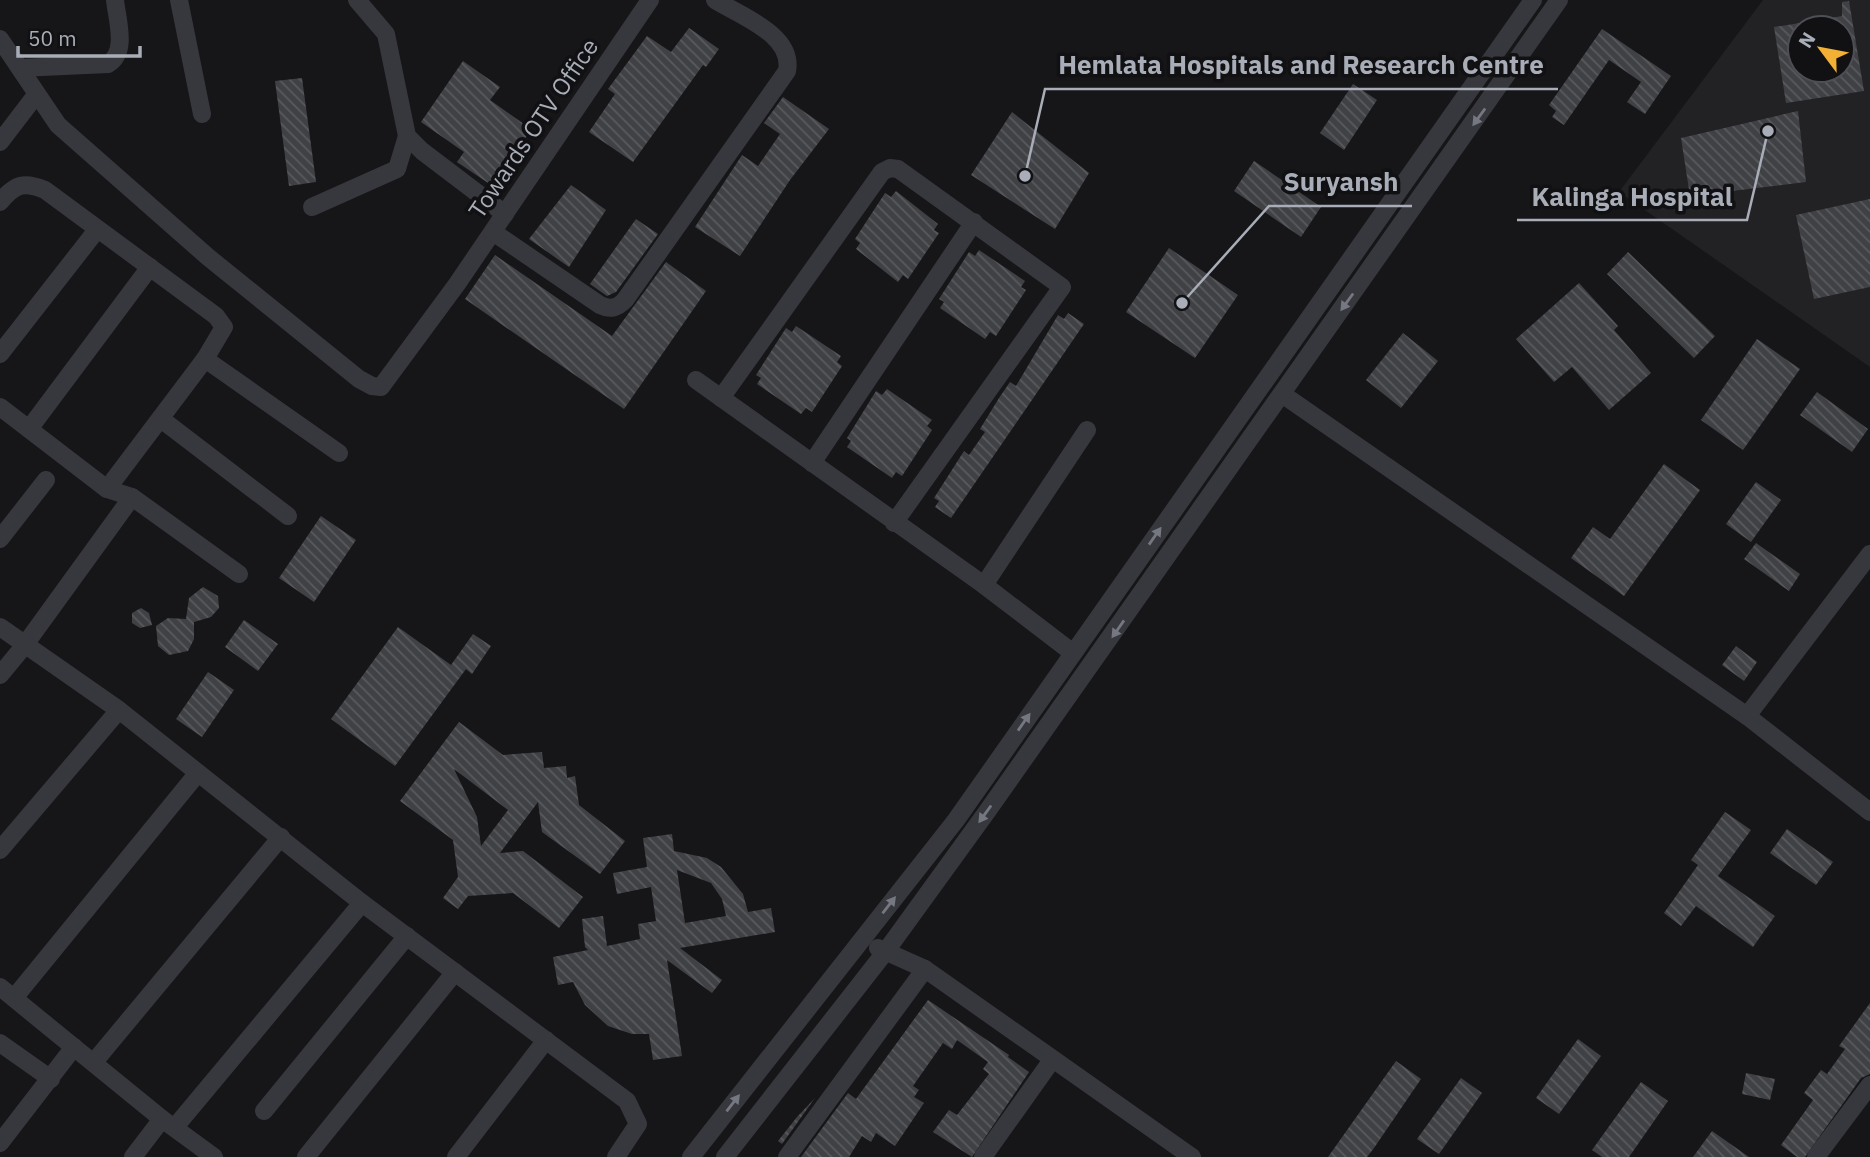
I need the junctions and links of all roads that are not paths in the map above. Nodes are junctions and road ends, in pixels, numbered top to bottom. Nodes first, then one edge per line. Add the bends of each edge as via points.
1 (115, 0) edge
2 (179, 0) edge
3 (357, 0) edge
4 (650, 0) edge
5 (715, 0) edge
6 (1533, 0) edge
7 (1559, 0) edge
8 (0, 39) edge
9 (20, 68) junction
10 (36, 95) junction
11 (202, 114) dead end
12 (407, 135) junction
13 (1, 138) edge
14 (0, 202) edge
15 (312, 207) dead end
16 (505, 214) junction
17 (974, 222) junction
18 (96, 231) junction
19 (493, 232) junction
20 (150, 267) junction
21 (0, 354) edge
22 (205, 359) junction
23 (696, 380) dead end
24 (1282, 394) junction
25 (721, 398) junction
26 (0, 407) edge
27 (161, 419) junction
28 (29, 429) junction
29 (1087, 430) dead end
30 (338, 453) dead end
31 (812, 463) junction
32 (46, 480) dead end
33 (107, 489) junction
34 (132, 497) junction
35 (288, 516) dead end
36 (894, 523) junction
37 (0, 539) edge
38 (1870, 554) edge
39 (239, 574) dead end
40 (984, 584) junction
41 (0, 627) edge
42 (24, 646) junction
43 (1073, 653) junction
44 (0, 675) edge
45 (120, 710) junction
46 (1747, 716) junction
47 (197, 774) junction
48 (1870, 812) edge
49 (281, 837) junction
50 (0, 850) edge
51 (362, 903) junction
52 (407, 936) junction
53 (860, 942) junction
54 (886, 951) junction
55 (925, 969) junction
56 (455, 972) junction
57 (7, 993) edge
58 (546, 1040) junction
59 (0, 1043) edge
60 (74, 1047) junction
61 (1052, 1060) junction
62 (94, 1062) junction
63 (51, 1079) junction
64 (1870, 1085) edge
65 (264, 1111) dead end
66 (168, 1123) junction
67 (0, 1143) edge
68 (133, 1157) edge
69 (214, 1157) edge
70 (306, 1157) edge
71 (456, 1157) edge
72 (616, 1157) edge
73 (691, 1157) edge
74 (725, 1157) edge
75 (787, 1157) edge
76 (983, 1157) edge
77 (1192, 1157) edge
78 (1816, 1157) edge

1 - 9 street via 120,41 113,61
2 - 11 street
3 - 12 street via 386,34
4 - 16 street, Towards OTV Office
5 - 19 street via 781,41 790,60 788,72 625,300 609,309 600,305
43 -> 6 street
7 -> 24 street
8 - 9 street
9 - 10 street
10 - 13 street
10 - 19 street, Towards OTV Office via 58,125 128,189 372,386 381,387 390,379
12 - 15 street via 397,169
12 - 16 street
14 - 18 street via 15,186 32,184
16 - 19 street, Towards OTV Office
17 - 25 street via 898,169 882,172
17 - 31 street
17 - 36 street via 1062,287
18 - 20 street
18 - 21 street
20 - 22 street via 222,321 223,334
20 - 28 street
22 - 27 street
22 - 30 street
23 - 25 street
24 - 46 street
24 -> 54 street
25 - 31 street
26 - 28 street
27 - 33 street
27 - 35 street
28 - 33 street
29 - 40 street
31 - 36 street
32 - 37 street
33 - 34 street
34 - 39 street
34 - 42 street
36 - 40 street
38 - 46 street
40 - 43 street
41 - 42 street
42 - 44 street
42 - 45 street
53 -> 43 street via 956,820
45 - 47 street
45 - 50 street
46 - 48 street
47 - 49 street
47 - 57 street
49 - 51 street
49 - 62 street
51 - 52 street
51 - 66 street
52 - 56 street
52 - 65 street
53 - 54 street
73 -> 53 street
54 - 55 street
54 - 74 street
55 - 61 street
55 - 75 street
56 - 58 street
56 - 70 street
57 - 60 street
58 - 71 street
58 - 72 street via 634,1112 638,1124
59 - 63 street
60 - 62 street
60 - 63 street
61 - 76 street
61 - 77 street
62 - 66 street
63 - 67 street
64 - 78 street
66 - 68 street
66 - 69 street

